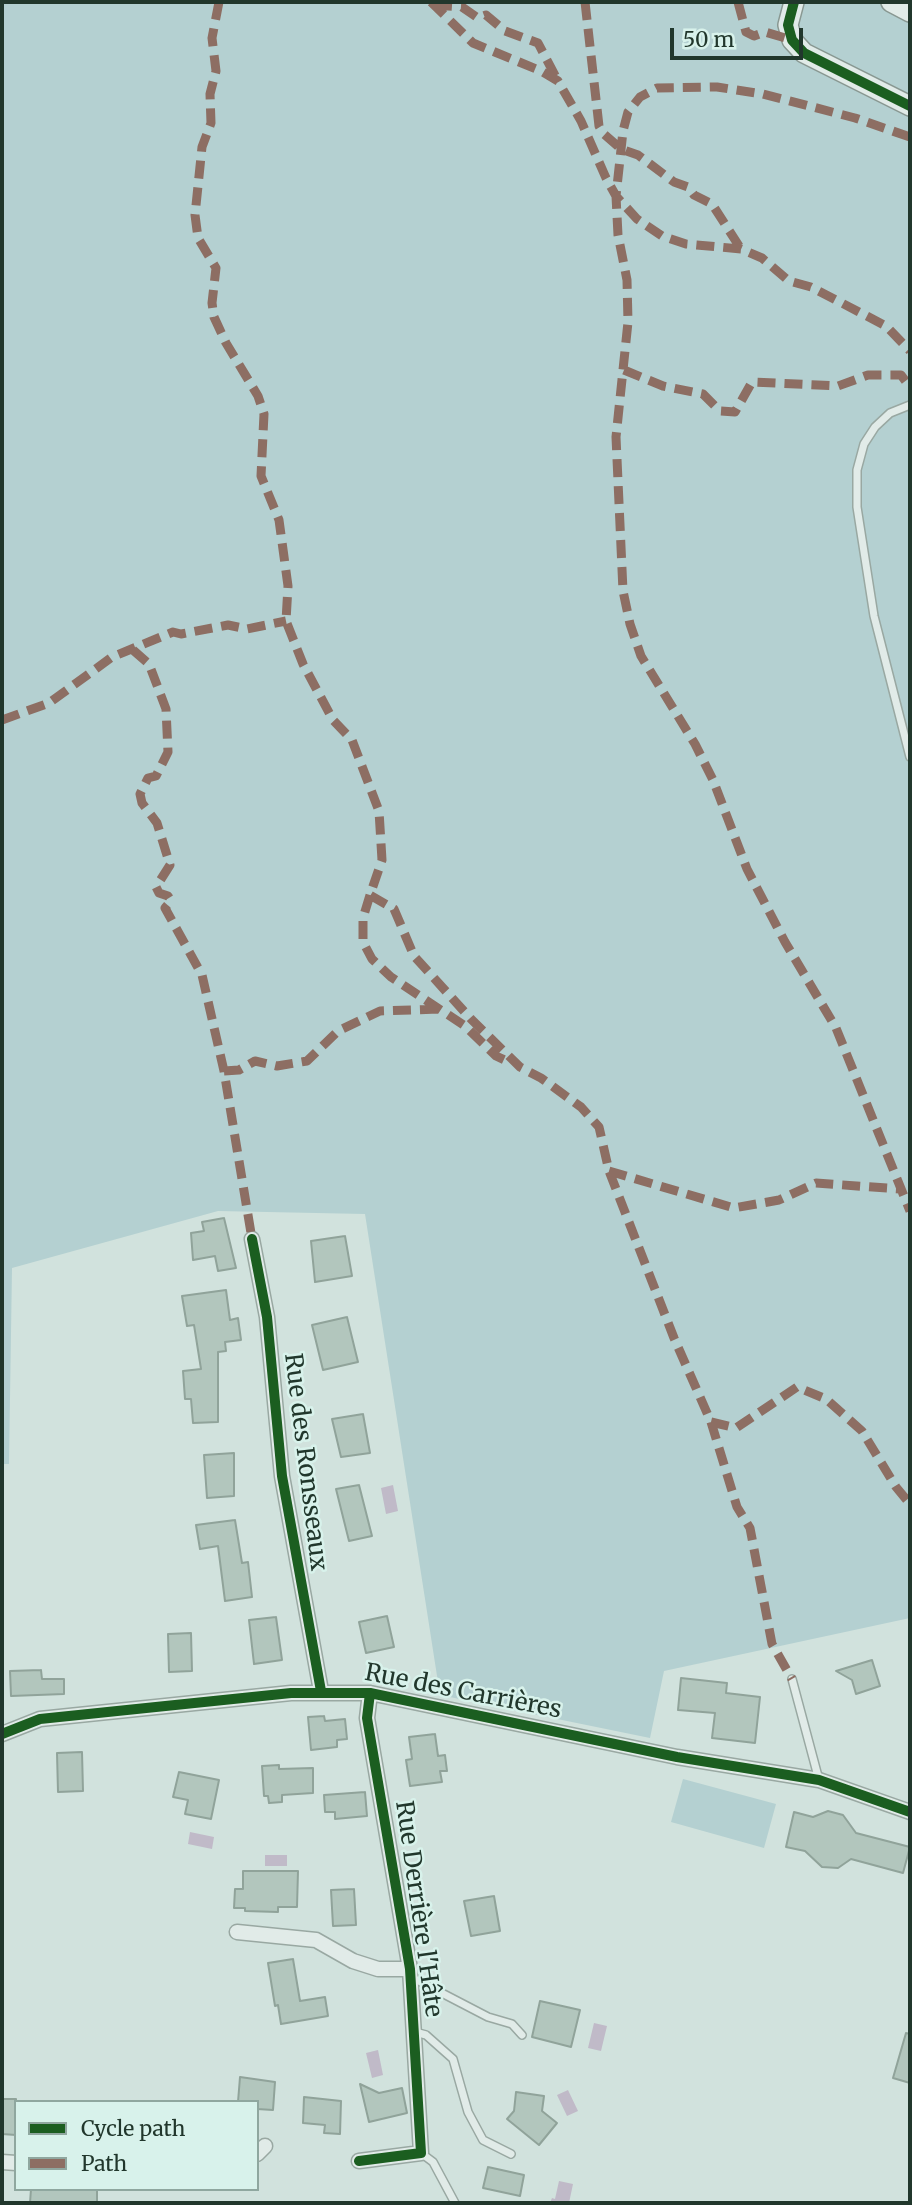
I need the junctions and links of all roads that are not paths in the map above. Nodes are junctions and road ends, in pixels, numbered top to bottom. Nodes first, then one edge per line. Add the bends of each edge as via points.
1 (794, 2) edge
2 (891, 2) edge
3 (910, 12) edge
4 (910, 106) edge
5 (910, 405) edge
6 (910, 757) edge
7 (252, 1239) dead end
8 (792, 1679) dead end
9 (321, 1691) junction
10 (370, 1693) junction
11 (2, 1734) edge
12 (819, 1780) junction
13 (910, 1812) edge
14 (237, 1932) dead end
15 (411, 1973) junction
16 (415, 2032) junction
17 (522, 2035) dead end
18 (421, 2153) junction
19 (511, 2154) dead end
20 (359, 2161) dead end
21 (456, 2203) edge

1 - 4 street via 788,25 792,40 804,53
2 - 3 street
5 - 6 lane via 890,413 875,427 864,444 857,470 857,508 874,616
7 - 9 street, Rue des Ronsseaux via 267,1317 283,1489
8 - 12 lane
9 - 10 street, Rue des Carrières
9 - 11 street, Rue des Carrières via 40,1719
10 - 12 street, Rue des Carrières via 677,1757
10 - 15 street, Rue Derrière l'Hâte via 367,1718
12 - 13 street, Rue des Carrières
14 - 15 street, Rue Derrière l'Hâte via 316,1940 353,1961
15 - 16 street, Rue Derrière l'Hâte
15 - 17 lane via 488,2017 512,2024
16 - 18 street, Rue Derrière l'Hâte
16 - 19 lane via 426,2035 453,2059 468,2112 483,2140
18 - 20 street
18 - 21 lane via 433,2162

